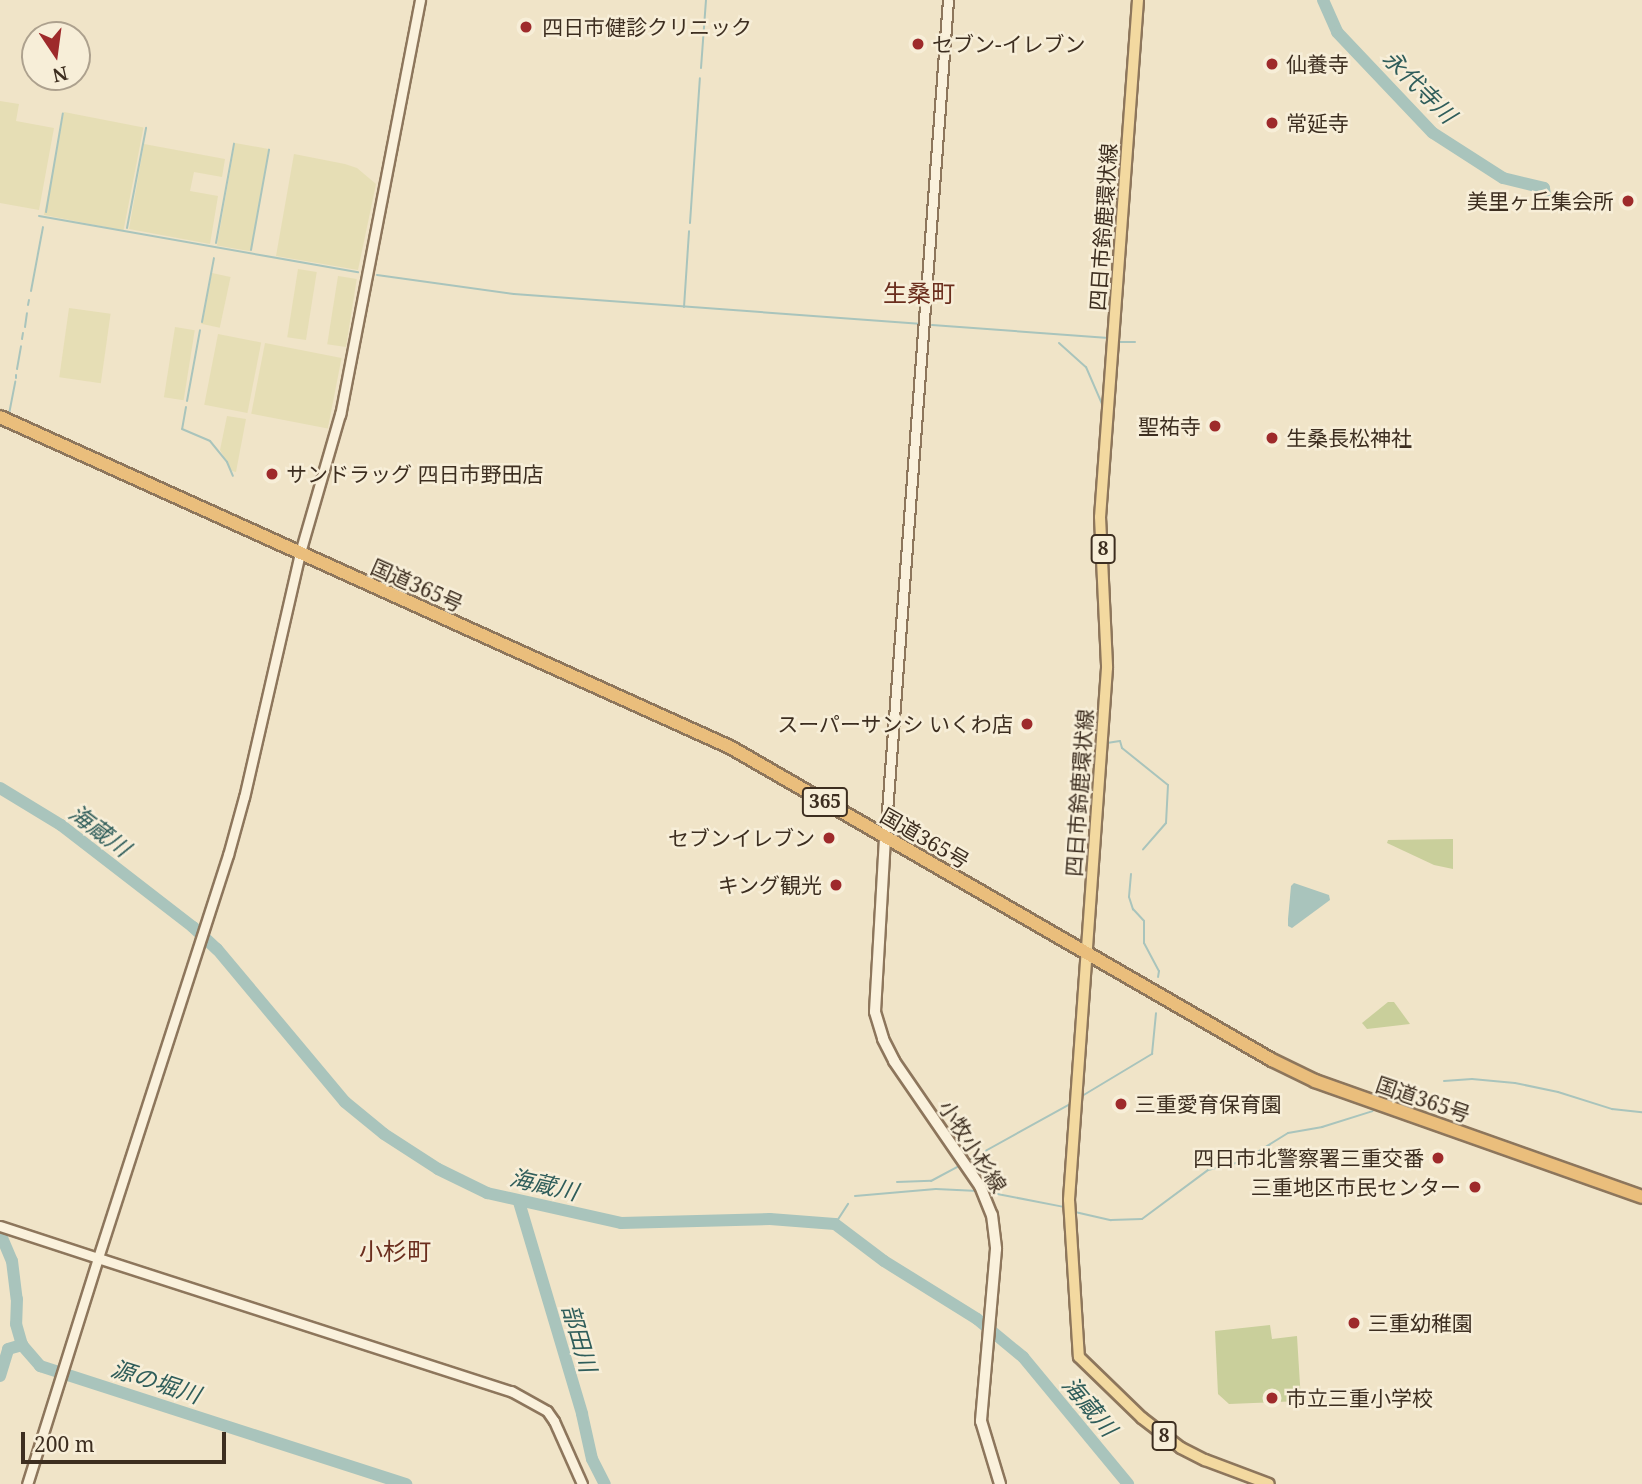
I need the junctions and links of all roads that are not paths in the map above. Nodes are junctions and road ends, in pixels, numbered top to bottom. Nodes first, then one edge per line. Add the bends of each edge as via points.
1 (420, 0) edge
2 (948, 0) edge
3 (1138, 0) edge
4 (0, 416) edge
5 (300, 553) junction
6 (885, 838) junction
7 (1087, 954) junction
8 (1642, 1197) edge
9 (0, 1226) edge
10 (98, 1258) junction
11 (27, 1484) edge
12 (582, 1484) edge
13 (1000, 1484) edge
14 (1269, 1484) edge

1 - 5 street via 353,354
2 - 6 street
3 - 7 main road, 四日市鈴鹿環状線 / 8 via 1100,517 1107,668
4 - 5 highway, 国道365号 / 365
5 - 6 highway, 国道365号 / 365 via 730,747
5 - 10 street via 229,855
6 - 7 highway, 国道365号 / 365
6 - 13 main road, 小牧小杉線 via 877,1022 894,1061 981,1187 996,1236 981,1421
7 - 8 highway, 国道365号 / 365 via 1315,1081
7 - 14 main road, 四日市鈴鹿環状線 / 8 via 1069,1202 1079,1357 1142,1418 1181,1448
9 - 10 street
10 - 11 street
10 - 12 street via 511,1391 547,1411 561,1431

